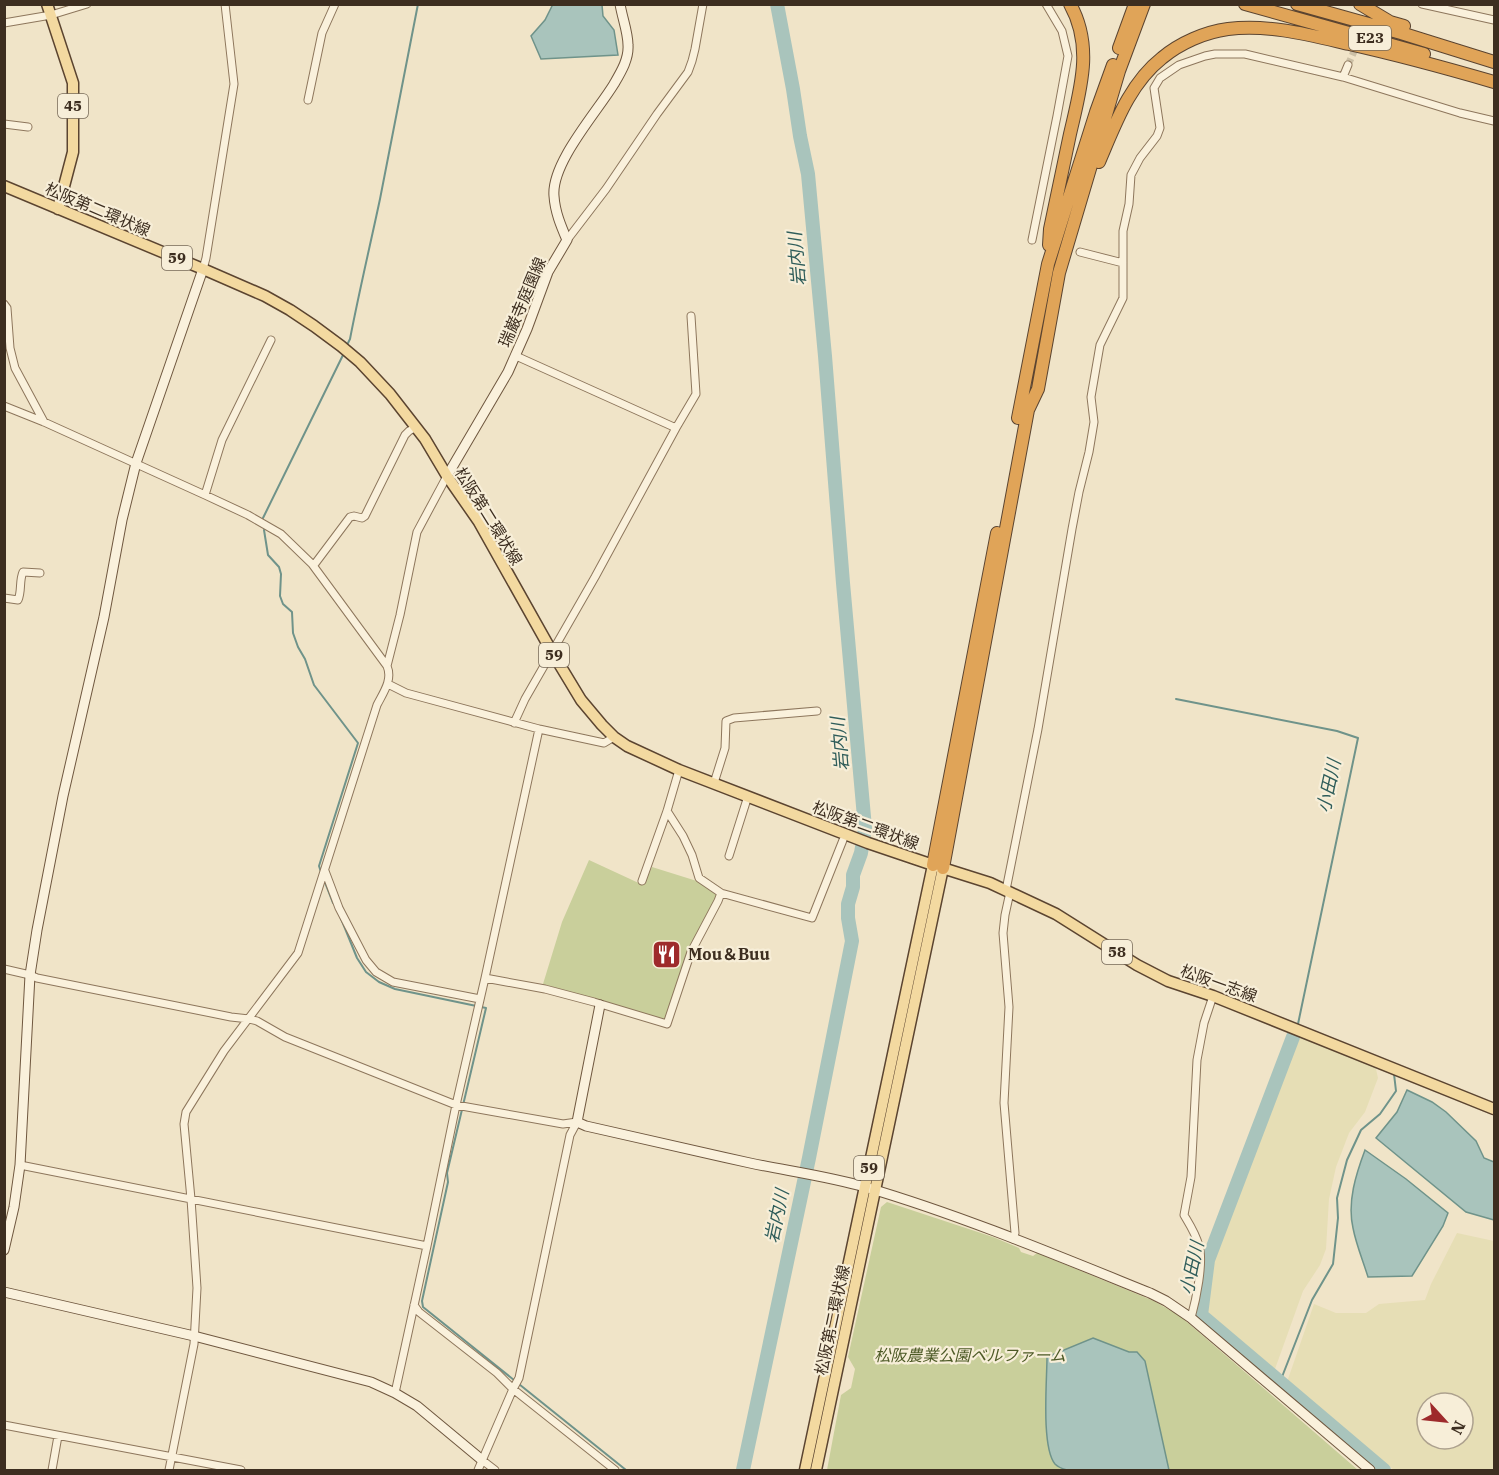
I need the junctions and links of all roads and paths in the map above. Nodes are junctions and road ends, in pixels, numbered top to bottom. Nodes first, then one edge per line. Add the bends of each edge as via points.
1 (87, 4) edge
2 (225, 4) edge
3 (335, 4) edge
4 (620, 4) edge
5 (703, 4) edge
6 (1046, 4) edge
7 (1070, 4) edge
8 (1135, 4) edge
9 (1144, 4) edge
10 (1245, 4) edge
11 (1297, 4) edge
12 (1360, 4) edge
13 (1422, 4) edge
14 (49, 10) edge
15 (1494, 20) edge
16 (4, 23) edge
17 (1494, 55) edge
18 (1494, 62) edge
19 (1348, 65) tunnel mouth
20 (1494, 75) edge
21 (1343, 76) junction
22 (1494, 82) edge
23 (308, 100) dead end
24 (1494, 121) edge
25 (4, 124) edge
26 (28, 127) dead end
27 (4, 186) edge
28 (1084, 189) junction
29 (58, 209) junction
30 (567, 240) junction
31 (1032, 240) dead end
32 (1080, 252) dead end
33 (1123, 263) junction
34 (1048, 264) junction
35 (203, 268) junction
36 (4, 304) edge
37 (691, 316) dead end
38 (271, 340) dead end
39 (516, 356) junction
40 (4, 406) edge
41 (44, 422) junction
42 (416, 426) junction
43 (676, 428) junction
44 (136, 463) junction
45 (447, 476) junction
46 (206, 495) junction
47 (314, 565) junction
48 (40, 573) dead end
49 (4, 597) edge
50 (552, 652) junction
51 (387, 666) junction
52 (388, 684) junction
53 (817, 711) dead end
54 (514, 723) junction
55 (539, 729) junction
56 (614, 736) junction
57 (679, 770) junction
58 (714, 783) junction
59 (748, 796) junction
60 (667, 811) junction
61 (843, 840) dead end
62 (729, 856) dead end
63 (938, 867) junction
64 (323, 874) junction
65 (642, 881) dead end
66 (1008, 891) junction
67 (721, 893) junction
68 (4, 969) edge
69 (30, 975) junction
70 (485, 978) junction
71 (1213, 996) junction
72 (479, 1004) junction
73 (600, 1005) junction
74 (249, 1019) junction
75 (457, 1105) junction
76 (1494, 1108) edge
77 (577, 1122) junction
78 (20, 1165) junction
79 (870, 1189) junction
80 (191, 1199) junction
81 (1013, 1239) junction
82 (427, 1246) junction
83 (4, 1250) edge
84 (4, 1292) edge
85 (414, 1305) junction
86 (1191, 1318) junction
87 (194, 1336) junction
88 (513, 1388) junction
89 (395, 1393) junction
90 (4, 1425) edge
91 (58, 1436) junction
92 (172, 1458) junction
93 (482, 1460) junction
94 (52, 1470) edge
95 (169, 1470) edge
96 (241, 1470) edge
97 (478, 1470) edge
98 (495, 1470) edge
99 (615, 1470) edge
100 (804, 1470) edge
101 (816, 1470) edge
102 (1370, 1470) edge

1 - 14 street
2 - 35 street via 234,84
3 - 23 street via 322,33
4 - 30 street via 628,46 624,65 570,148 553,193
5 - 30 street via 688,72
6 - 31 street via 1062,31 1068,56
7 - 34 highway via 1082,30 1082,77 1050,229
8 - 34 highway
9 - 28 highway via 1119,71
10 - 20 highway, E23
11 - 18 highway, E23
12 - 17 highway via 1390,21
13 - 15 street
14 - 16 street
14 - 29 main road, 45 via 73,83 73,152
19 - 21 street
21 - 24 street
21 - 33 street via 1245,54 1215,54 1179,65 1160,78 1154,88 1160,128 1131,175
22 - 28 highway via 1414,59 1285,30 1227,29 1183,44 1162,58 1138,83
25 - 26 street
27 - 29 main road, 松阪第二環状線 / 59
28 - 63 highway via 1059,273 1038,389 1028,410
29 - 35 main road, 松阪第二環状線 / 59
30 - 39 street, 瑞巌寺庭園線 via 548,272
32 - 33 street
33 - 66 street via 1123,298 1098,355 1091,397 1094,422 1089,452
34 - 63 highway
35 - 42 main road, 松阪第二環状線 / 59 via 281,305 341,346 382,384
35 - 44 street
36 - 41 street via 15,368
37 - 43 street via 696,394
38 - 46 street via 222,440
39 - 43 street
39 - 45 street, 瑞巌寺庭園線
40 - 41 street
41 - 44 street
42 - 45 main road, 松阪第二環状線 / 59
42 - 47 street via 405,435 364,516 350,517
43 - 50 street
44 - 46 street
44 - 69 street via 63,796
45 - 50 main road, 松阪第二環状線 / 59 via 478,522
45 - 51 street via 417,532
46 - 47 street via 281,534
47 - 51 street
48 - 49 street via 23,572 18,600
50 - 54 street
50 - 56 main road, 松阪第二環状線 / 59 via 581,700
51 - 52 street
52 - 54 street via 406,693
52 - 64 street via 377,705
53 - 58 street via 726,721 725,748
54 - 55 street
55 - 56 street via 604,743
55 - 70 street
56 - 57 main road, 松阪第二環状線 / 59
57 - 58 main road, 松阪第二環状線 / 59
57 - 60 street
58 - 59 main road, 松阪第二環状線 / 59
59 - 62 street
59 - 63 main road, 松阪第二環状線 / 59
60 - 65 street
60 - 67 street via 683,836 699,878
61 - 67 street via 812,918
63 - 66 main road, 松阪一志線 / 58
63 - 79 main road, 松阪第二環状線 / 59
64 - 72 street via 366,960 376,972 393,982
64 - 74 street via 298,953
66 - 71 main road, 松阪一志線 / 58 via 1056,914 1168,981
66 - 81 street via 1003,933 1009,1007 1004,1103
67 - 73 street via 691,952 668,1024
68 - 69 street
69 - 74 street
69 - 78 street
70 - 72 street
70 - 73 street via 545,989
71 - 76 main road, 松阪一志線 / 58
71 - 86 street via 1197,1060 1191,1178 1184,1215 1200,1247 1201,1261
72 - 75 street
73 - 77 street
74 - 75 street
74 - 80 street via 186,1112
75 - 77 street via 563,1124
75 - 82 street
77 - 79 street
77 - 88 street via 570,1135 519,1378
78 - 80 street
78 - 83 street
79 - 81 street
79 - 100 main road, 松阪第二環状線 / 59
79 - 101 main road, 松阪第二環状線 / 59
80 - 82 street
80 - 87 street via 198,1288
81 - 86 street via 1150,1293
82 - 85 street
84 - 87 street
85 - 88 street
85 - 89 street
86 - 102 street
87 - 89 street via 371,1382
87 - 92 street
88 - 93 street
88 - 99 street
89 - 93 street via 417,1406
90 - 91 street
91 - 92 street
91 - 94 street
92 - 95 street
92 - 96 street
93 - 97 street
93 - 98 street

